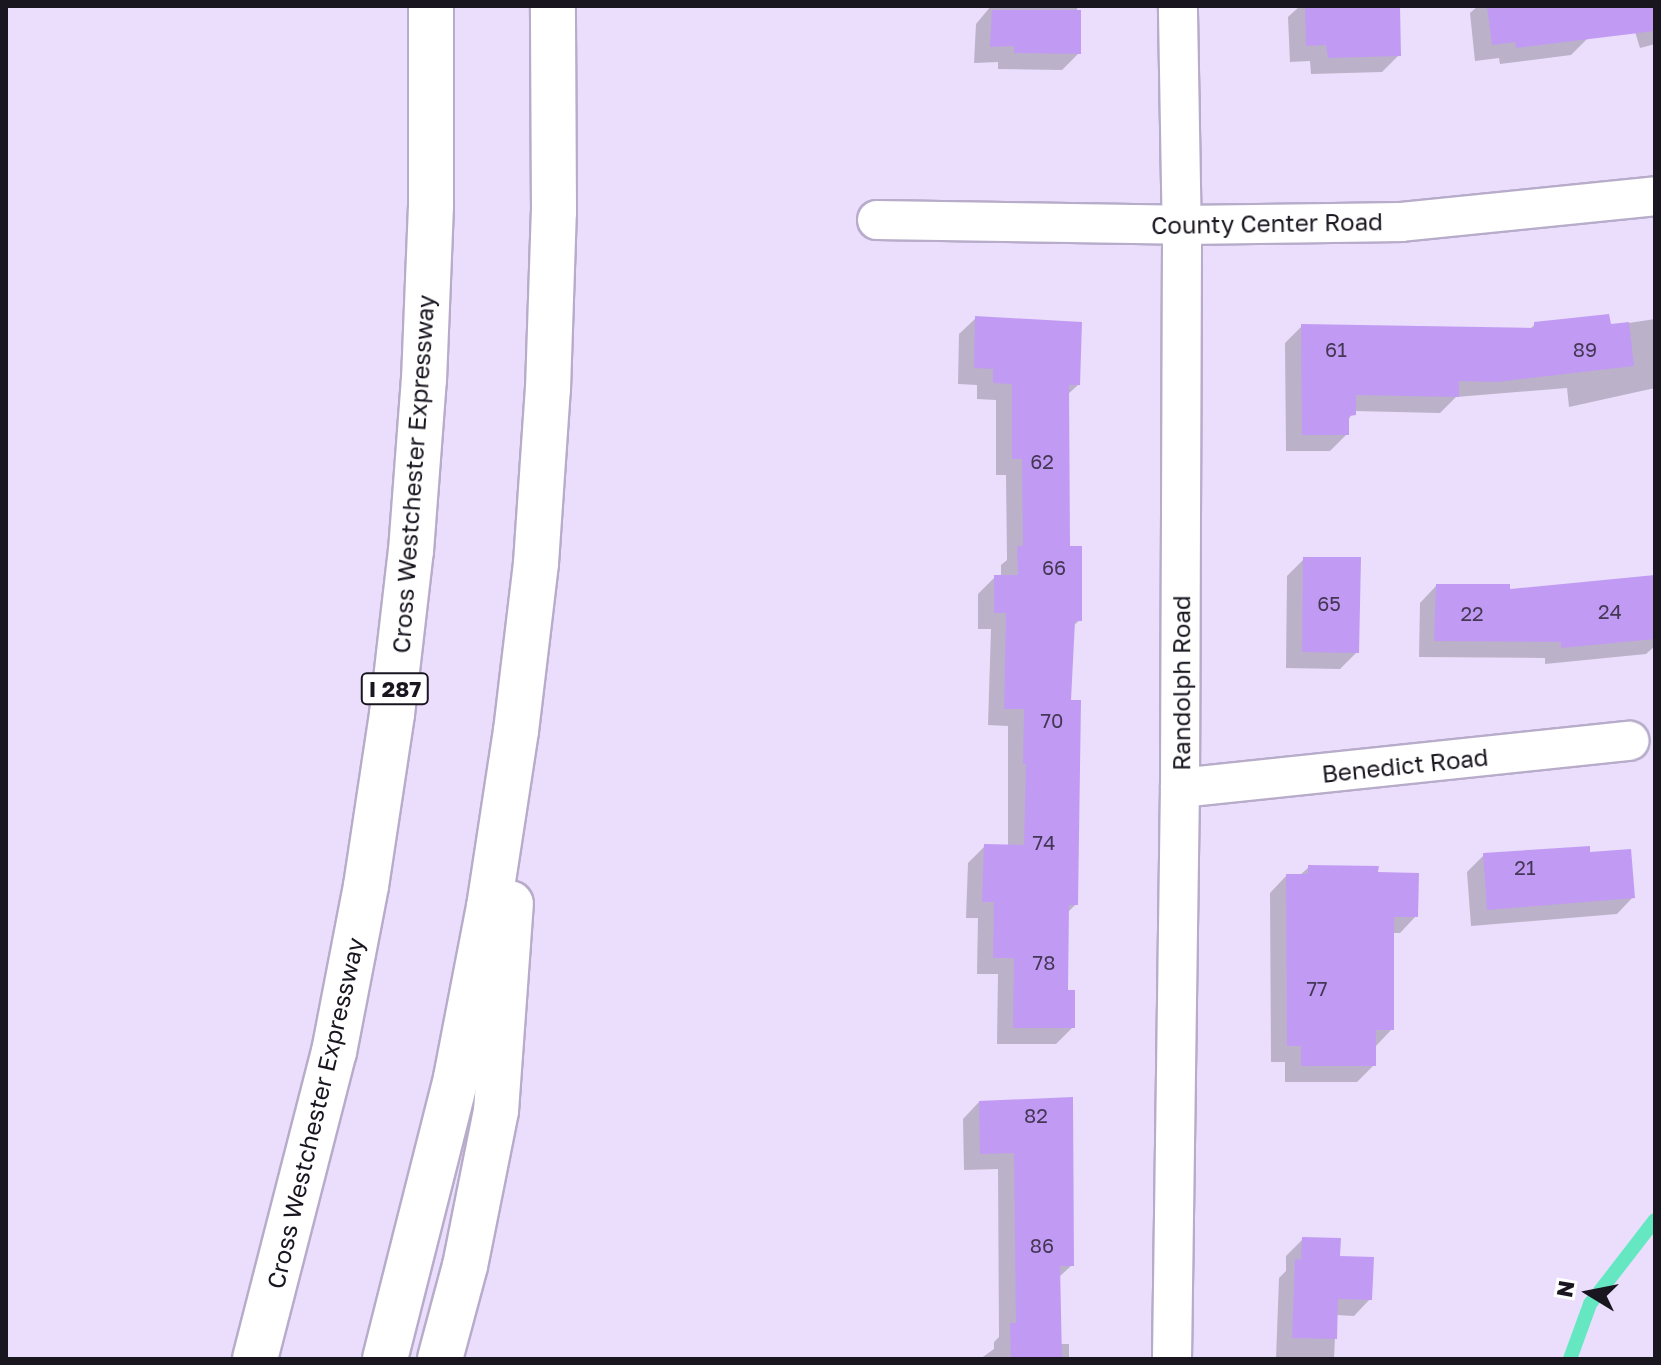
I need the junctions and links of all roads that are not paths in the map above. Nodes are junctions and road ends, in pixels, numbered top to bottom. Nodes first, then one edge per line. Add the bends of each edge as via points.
1 (431, 6) edge
2 (553, 6) edge
3 (1178, 6) edge
4 (1655, 196) edge
5 (877, 220) dead end
6 (1182, 225) junction
7 (516, 731) junction
8 (1630, 741) dead end
9 (1180, 788) junction
10 (255, 1359) edge
11 (385, 1359) edge
12 (440, 1359) edge
13 (1172, 1359) edge

1 - 10 highway, Cross Westchester Expressway / I 287 via 424,380 392,714 334,1052
2 - 7 highway via 548,389 536,563
3 - 6 street, Randolph Road
4 - 6 street, County Center Road via 1401,222
5 - 6 street, County Center Road
6 - 9 street, Randolph Road
7 - 11 highway via 456,1078
7 - 12 highway via 510,953 496,1111
8 - 9 street, Benedict Road
9 - 13 street, Randolph Road

